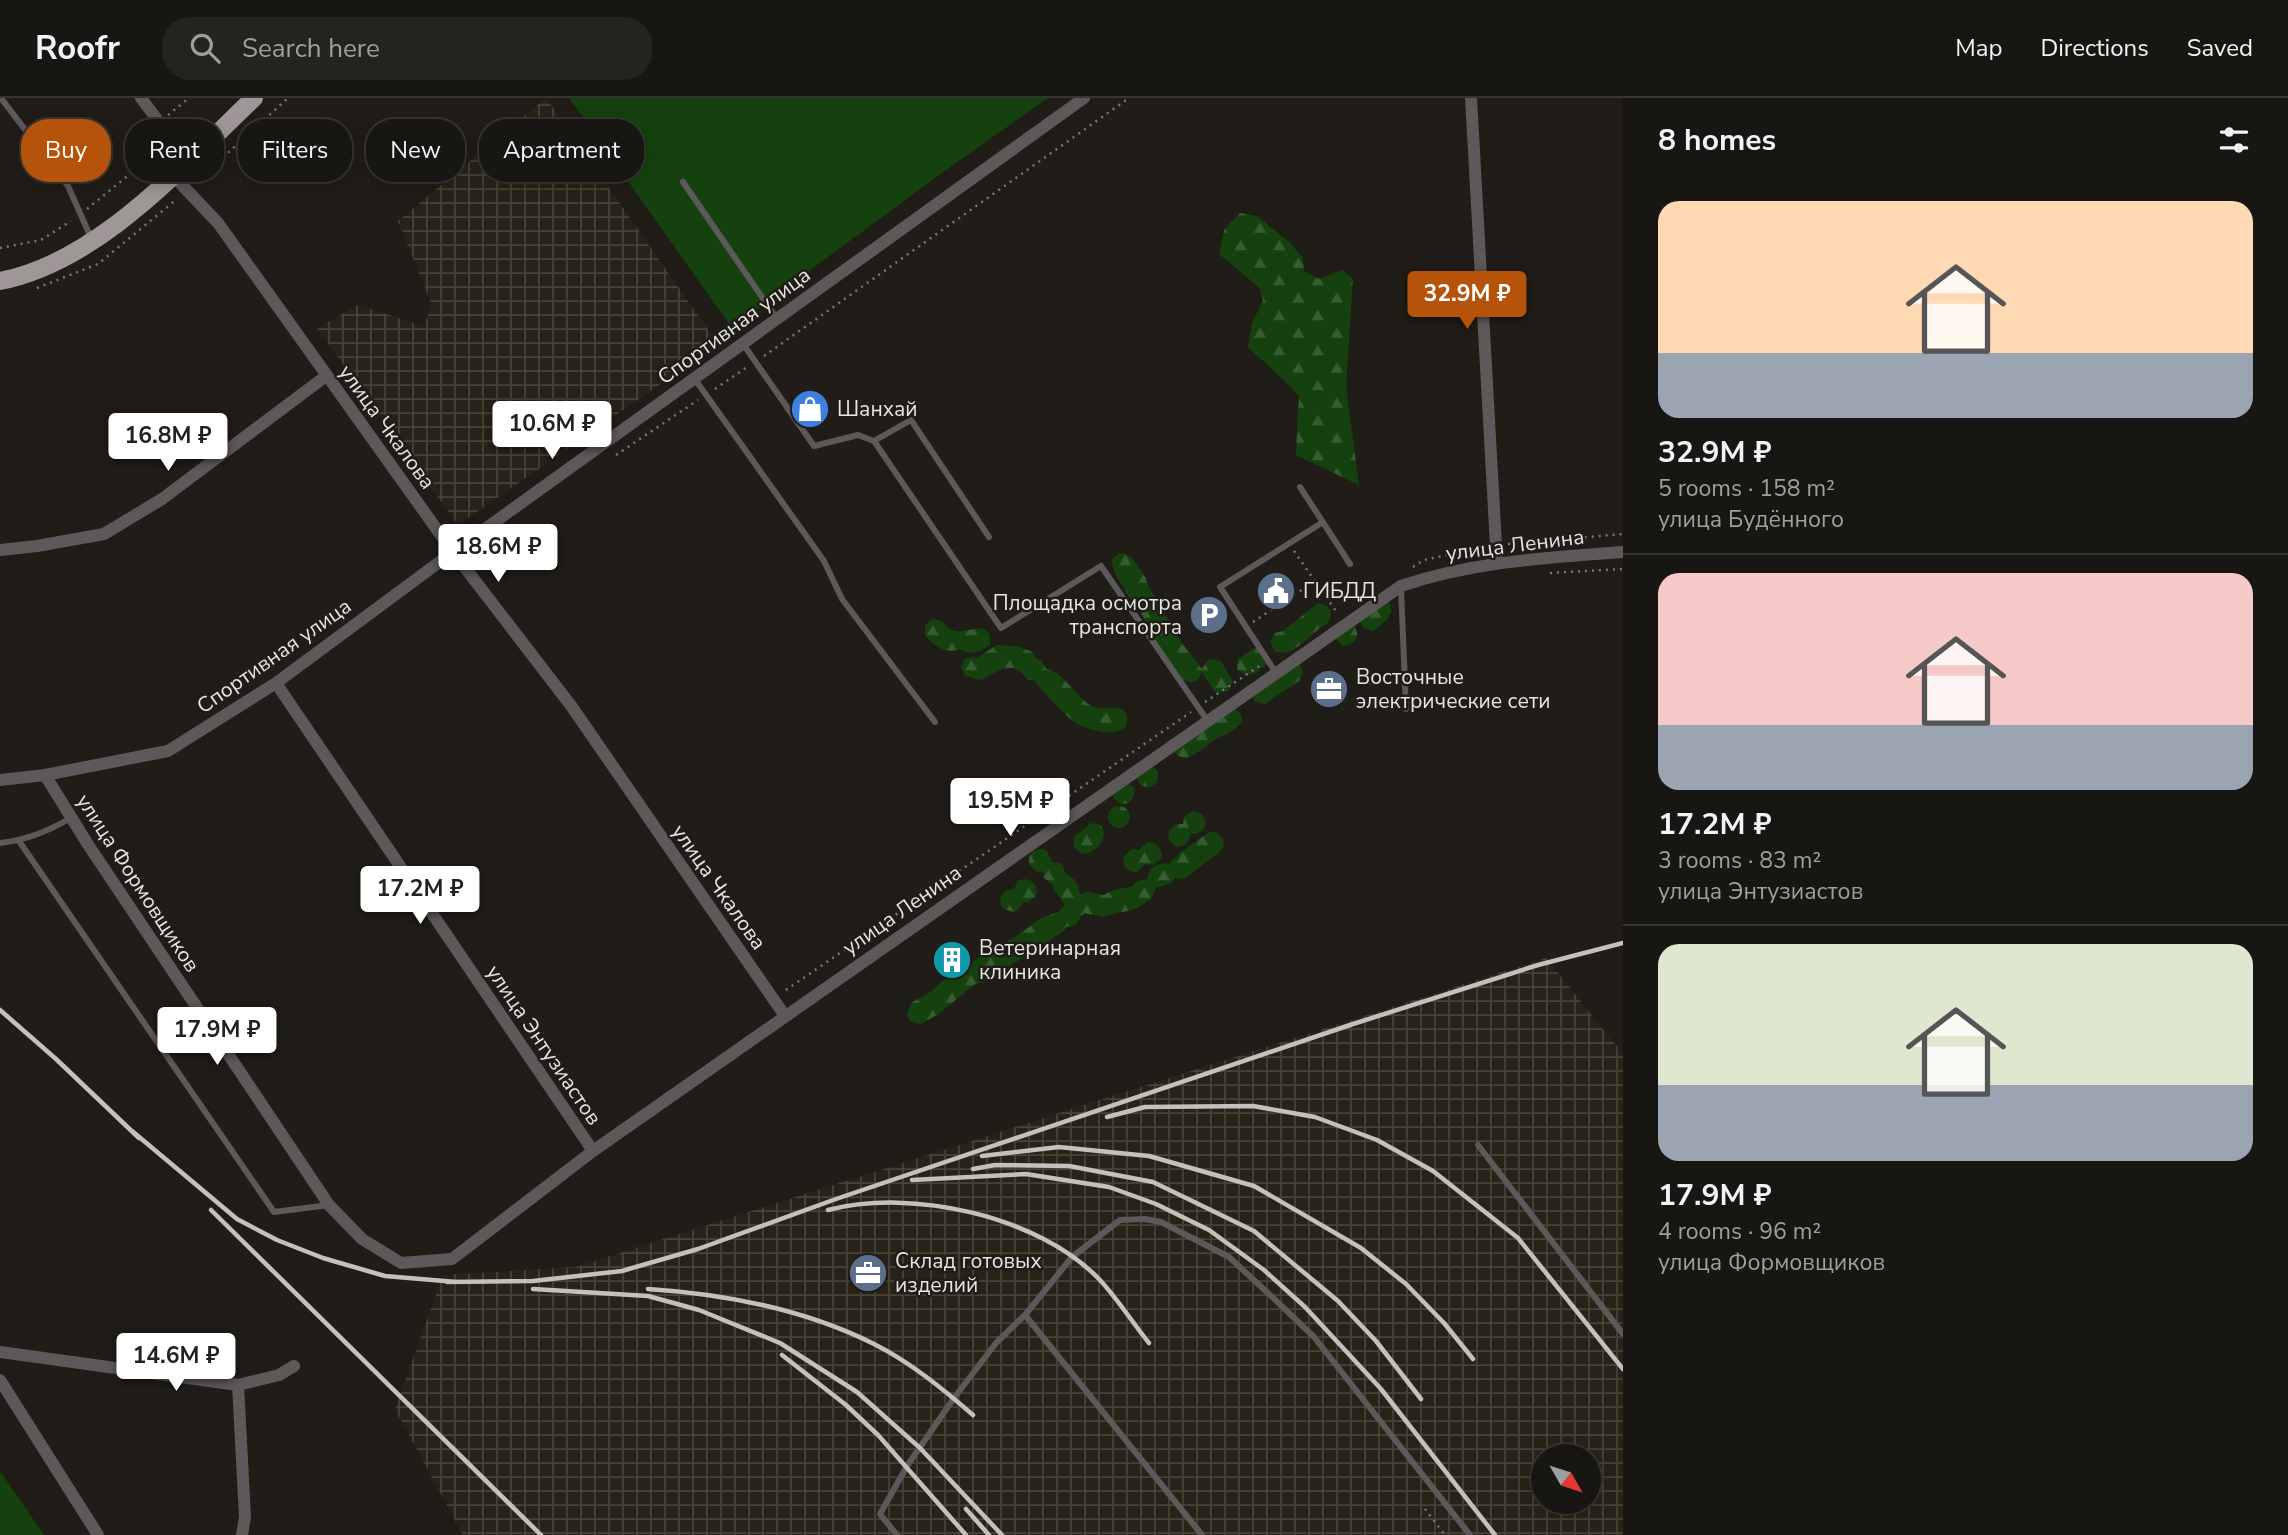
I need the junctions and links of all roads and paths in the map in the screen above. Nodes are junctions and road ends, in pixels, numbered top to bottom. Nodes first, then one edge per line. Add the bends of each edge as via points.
1 (1, 98) edge
2 (141, 98) edge
3 (189, 98) edge
4 (254, 98) edge
5 (1084, 98) edge
6 (1129, 98) edge
7 (1471, 98) edge
8 (158, 119) edge
9 (163, 119) edge
10 (224, 126) edge
11 (125, 178) edge
12 (165, 182) edge
13 (181, 182) edge
14 (683, 182) dead end
15 (80, 215) junction
16 (93, 243) junction
17 (0, 248) edge
18 (0, 281) edge
19 (778, 320) junction
20 (743, 344) junction
21 (755, 362) junction
22 (326, 376) junction
23 (694, 378) junction
24 (706, 395) junction
25 (874, 441) junction
26 (617, 455) dead end
27 (1300, 487) dead end
28 (1323, 522) junction
29 (989, 537) dead end
30 (1293, 549) dead end
31 (0, 550) edge
32 (453, 552) junction
33 (1623, 552) edge
34 (1497, 563) junction
35 (1350, 564) dead end
36 (1623, 569) edge
37 (1547, 573) dead end
38 (1315, 581) junction
39 (1401, 586) junction
40 (1338, 614) dead end
41 (1246, 627) junction
42 (1276, 673) junction
43 (276, 683) junction
44 (1405, 709) dead end
45 (1207, 720) junction
46 (935, 722) dead end
47 (45, 775) junction
48 (0, 780) edge
49 (71, 818) junction
50 (19, 841) junction
51 (0, 843) edge
52 (785, 1016) junction
53 (1478, 1145) dead end
54 (593, 1151) junction
55 (329, 1205) junction
56 (452, 1259) joint
57 (1025, 1315) junction
58 (1623, 1334) edge
59 (0, 1352) edge
60 (293, 1366) dead end
61 (0, 1380) edge
62 (238, 1385) junction
63 (1425, 1509) dead end
64 (98, 1535) edge
65 (242, 1535) edge
66 (897, 1535) edge
67 (1202, 1535) edge
68 (1445, 1535) edge
69 (1470, 1535) edge

1 - 15 lane via 68,186
2 - 8 street, улица Чкалова
3 - 9 path
4 - 10 main road
5 - 19 street, Спортивная улица
6 - 21 path
7 - 34 street
11 - 15 path
12 - 16 main road
13 - 22 street, улица Чкалова via 218,223
14 - 19 lane
15 - 16 lane
15 - 17 path via 41,240
16 - 18 main road via 54,263
19 - 20 street, Спортивная улица
20 - 21 lane
20 - 23 street, Спортивная улица
21 - 24 path
21 - 25 lane via 814,446 858,435
22 - 31 street via 162,499 104,534
22 - 32 street, улица Чкалова
23 - 24 lane
23 - 32 street, Спортивная улица
24 - 26 path
24 - 46 lane via 824,561 842,600
25 - 29 lane via 911,420
25 - 45 lane via 1001,628 1101,566
27 - 28 lane
28 - 35 lane
28 - 41 lane via 1220,587
30 - 38 path
32 - 43 street, Спортивная улица
32 - 52 street, улица Чкалова via 572,707
33 - 34 street, улица Ленина
34 - 39 street, улица Ленина via 1440,573
36 - 37 path
38 - 40 path
38 - 41 path
39 - 42 street, улица Ленина
39 - 44 lane
41 - 42 lane
42 - 45 street, улица Ленина
43 - 47 street, Спортивная улица via 168,751
43 - 54 street, улица Энтузиастов
45 - 52 street, улица Ленина
47 - 48 street, Спортивная улица
47 - 49 street, улица Формовщиков
49 - 50 lane
49 - 55 street, улица Формовщиков
50 - 51 lane
50 - 55 lane via 274,1212
52 - 54 street, улица Ленина
53 - 58 lane
54 - 56 street, улица Ленина
55 - 56 street, улица Формовщиков via 362,1239 401,1263
57 - 66 lane via 988,1354 906,1466 880,1514
57 - 67 lane
57 - 69 lane via 1072,1257 1120,1220 1145,1219 1182,1231 1229,1257 1314,1337
59 - 62 street
60 - 62 street via 279,1375
61 - 64 street
62 - 65 street
63 - 68 path

